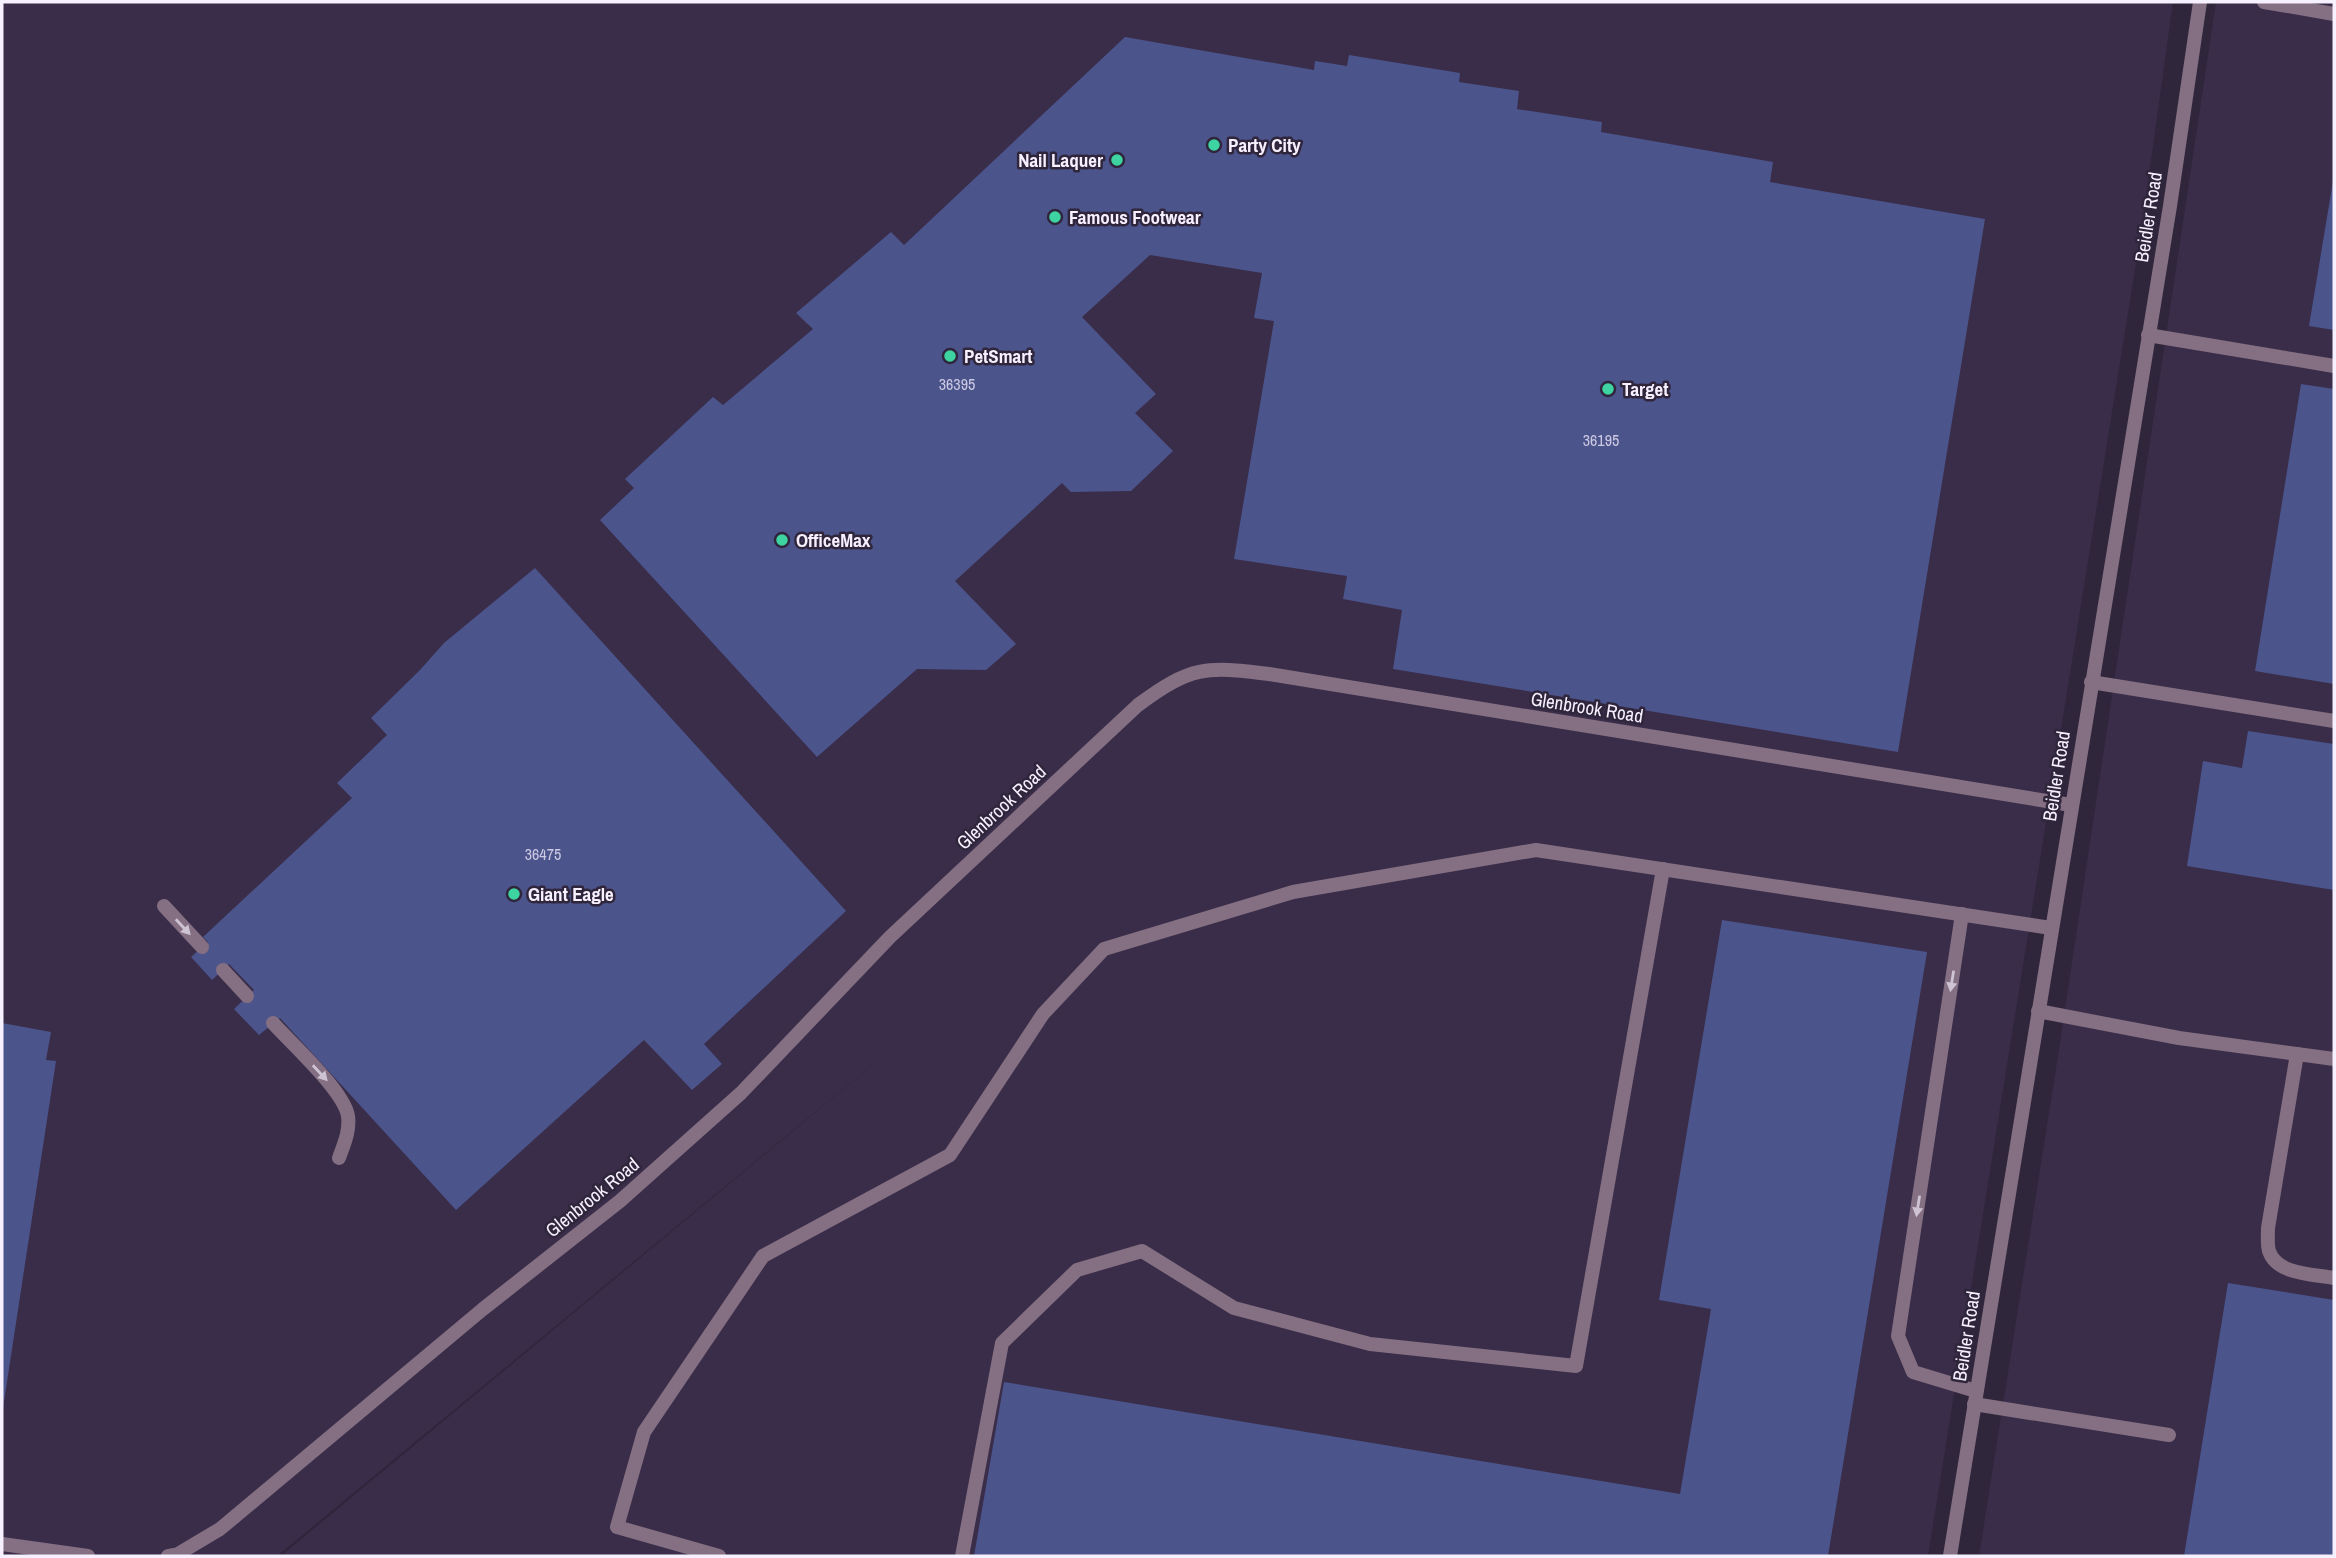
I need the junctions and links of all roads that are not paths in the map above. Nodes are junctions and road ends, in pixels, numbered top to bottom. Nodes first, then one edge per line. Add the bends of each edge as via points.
1 (2200, 2) edge
2 (2264, 2) edge
3 (2334, 14) edge
4 (2148, 335) junction
5 (2334, 366) edge
6 (2091, 682) junction
7 (2334, 721) edge
8 (2071, 805) junction
9 (1663, 869) junction
10 (164, 906) dead end
11 (1962, 914) junction
12 (2051, 928) junction
13 (202, 947) dead end
14 (223, 970) dead end
15 (247, 996) dead end
16 (2038, 1011) junction
17 (273, 1023) dead end
18 (2297, 1054) junction
19 (2334, 1059) edge
20 (339, 1158) dead end
21 (2334, 1278) edge
22 (1975, 1397) junction
23 (2169, 1435) dead end
24 (2, 1544) edge
25 (88, 1556) edge
26 (168, 1556) edge
27 (719, 1556) edge
28 (962, 1556) edge
29 (1950, 1556) edge

1 - 4 street, Beidler Road
2 - 3 street
4 - 5 street
4 - 6 street, Beidler Road
6 - 7 street
6 - 8 street, Beidler Road
8 - 12 street, Beidler Road
8 - 26 street, Glenbrook Road via 1269,674 1222,668 1190,673 1138,705 890,937 741,1093 620,1201 220,1529
9 - 11 street
9 - 27 street via 1536,850 1293,892 1104,949 1044,1014 950,1155 763,1256 644,1432 617,1527
9 - 28 street via 1576,1366 1370,1344 1234,1308 1142,1251 1077,1270 1002,1342
10 -> 13 street
11 - 12 street
11 -> 22 street via 1898,1336 1913,1372
12 - 16 street, Beidler Road
14 - 15 street
16 - 18 street via 2179,1038
16 - 22 street, Beidler Road
17 -> 20 street via 330,1084 348,1113 347,1136
18 - 19 street
18 - 21 street via 2268,1249 2275,1262 2293,1271
22 - 23 street
22 - 29 street, Beidler Road
24 - 25 street

